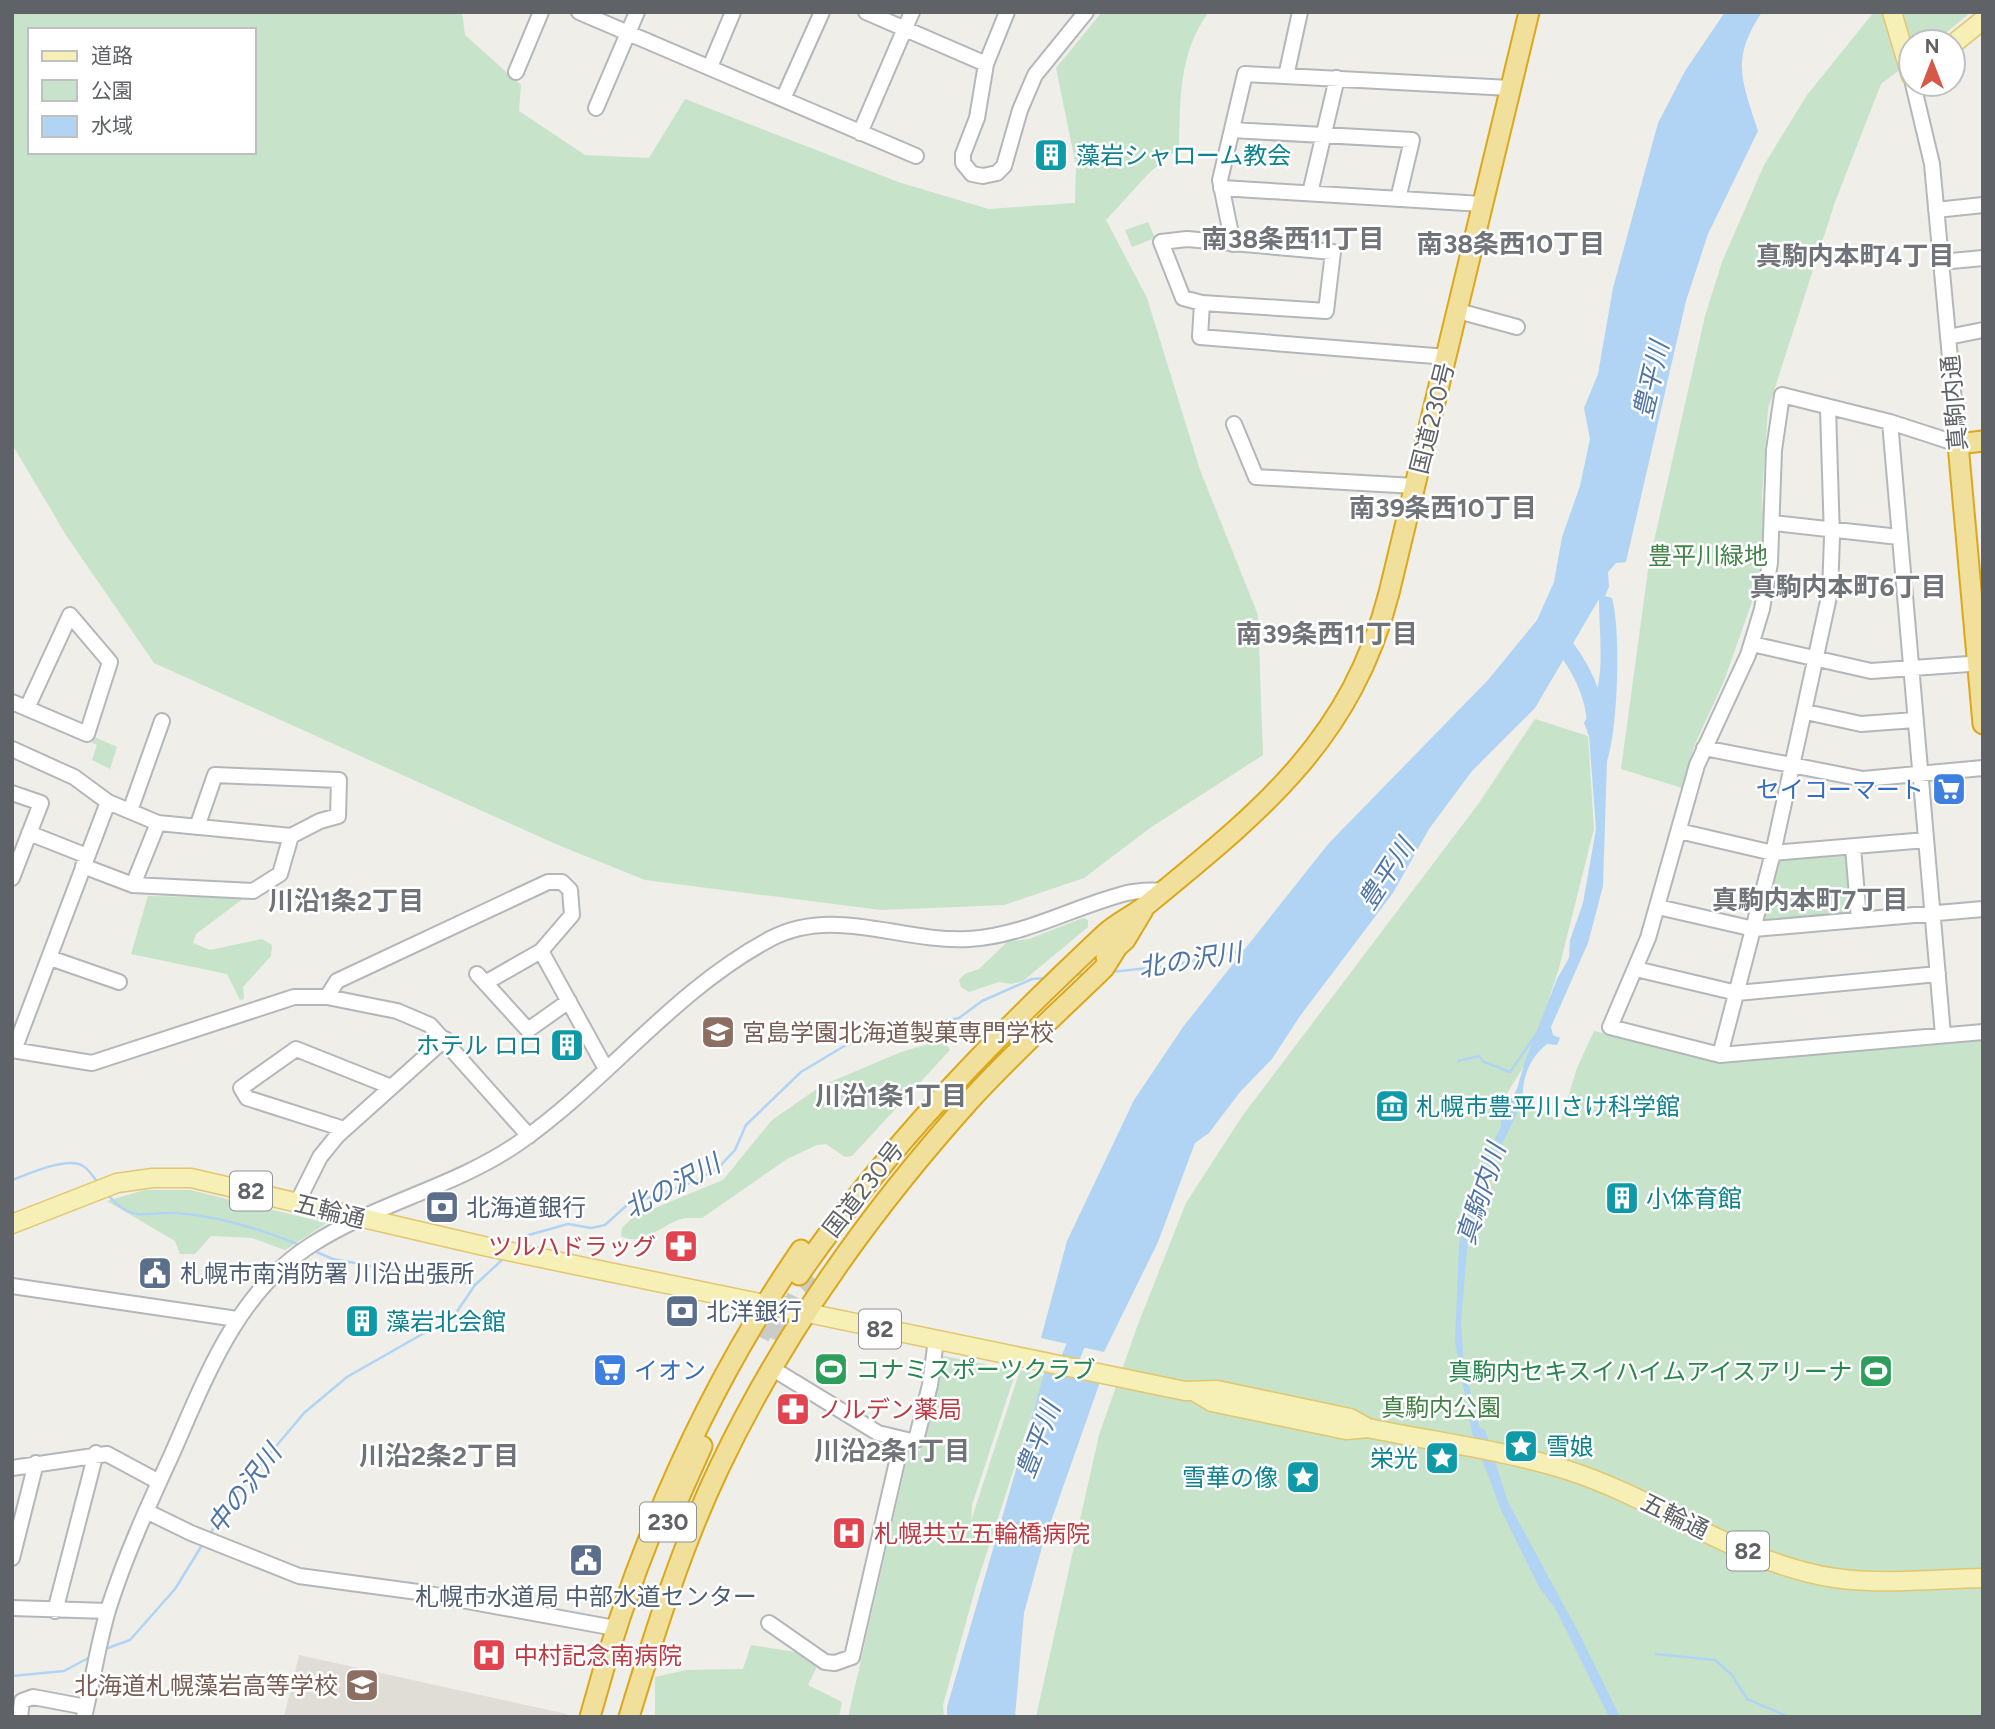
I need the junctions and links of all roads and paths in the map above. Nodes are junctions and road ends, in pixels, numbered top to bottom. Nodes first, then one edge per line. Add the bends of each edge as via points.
1 (541, 12) edge
2 (579, 12) edge
3 (638, 12) edge
4 (733, 12) edge
5 (822, 12) edge
6 (866, 12) edge
7 (912, 12) edge
8 (1007, 12) edge
9 (1086, 12) edge
10 (1300, 12) edge
11 (1529, 12) edge
12 (1892, 12) edge
13 (1983, 20) edge
14 (1897, 29) edge
15 (905, 30) junction
16 (628, 33) junction
17 (1967, 33) edge
18 (986, 64) junction
19 (710, 67) junction
20 (516, 72) dead end
21 (1286, 76) junction
22 (1337, 78) junction
23 (1510, 88) junction
24 (1917, 98) edge
25 (783, 99) junction
26 (596, 108) dead end
27 (1232, 130) junction
28 (860, 133) junction
29 (1323, 134) junction
30 (916, 156) dead end
31 (1221, 188) junction
32 (1310, 193) junction
33 (1398, 199) junction
34 (1482, 204) junction
35 (1983, 205) edge
36 (1936, 210) junction
37 (1233, 244) junction
38 (1983, 258) edge
39 (1941, 262) junction
40 (1202, 303) junction
41 (1458, 311) junction
42 (1517, 327) dead end
43 (1983, 330) edge
44 (1948, 337) junction
45 (1447, 357) junction
46 (1828, 409) junction
47 (1890, 422) junction
48 (1234, 424) dead end
49 (1983, 442) edge
50 (1958, 444) junction
51 (1415, 486) junction
52 (1773, 523) junction
53 (1832, 529) junction
54 (1899, 537) junction
55 (1977, 572) edge
56 (1752, 644) junction
57 (1818, 660) junction
58 (1980, 663) edge
59 (1911, 667) junction
60 (12, 702) edge
61 (27, 708) junction
62 (1806, 712) junction
63 (1915, 720) junction
64 (162, 722) dead end
65 (1983, 723) edge
66 (1704, 748) junction
67 (12, 749) edge
68 (1792, 765) junction
69 (1983, 768) edge
70 (1920, 774) junction
71 (12, 793) edge
72 (108, 802) junction
73 (130, 811) junction
74 (158, 823) junction
75 (197, 827) junction
76 (1679, 831) junction
77 (29, 833) junction
78 (291, 836) junction
79 (1926, 840) junction
80 (1853, 847) junction
81 (1773, 853) junction
82 (85, 861) junction
83 (12, 878) edge
84 (133, 885) junction
85 (1165, 890) junction
86 (1658, 907) junction
87 (1983, 909) edge
88 (1933, 913) junction
89 (1859, 920) junction
90 (1754, 929) junction
91 (1109, 950) junction
92 (541, 951) junction
93 (50, 958) junction
94 (1073, 961) junction
95 (1636, 969) junction
96 (1938, 974) junction
97 (119, 982) dead end
98 (1737, 993) junction
99 (327, 997) junction
100 (569, 1001) junction
101 (1983, 1032) edge
102 (1943, 1035) junction
103 (445, 1040) junction
104 (13, 1050) edge
105 (1720, 1055) junction
106 (606, 1069) junction
107 (389, 1086) junction
108 (344, 1129) junction
109 (529, 1136) junction
110 (297, 1203) junction
111 (363, 1219) junction
112 (12, 1224) edge
113 (12, 1286) edge
114 (767, 1303) junction
115 (807, 1312) junction
116 (237, 1319) junction
117 (945, 1342) junction
118 (772, 1369) junction
119 (902, 1440) junction
120 (96, 1453) junction
121 (36, 1463) junction
122 (12, 1468) edge
123 (159, 1482) junction
124 (146, 1511) junction
125 (12, 1558) edge
126 (1983, 1578) edge
127 (12, 1608) edge
128 (55, 1611) junction
129 (108, 1611) junction
130 (769, 1623) dead end
131 (615, 1628) junction
132 (85, 1712) edge
133 (20, 1717) edge
134 (590, 1717) edge
135 (602, 1717) edge
136 (616, 1717) edge
137 (629, 1717) edge

1 - 20 street
2 - 16 street
3 - 16 street
4 - 19 street
5 - 25 street
6 - 15 street
7 - 15 street
8 - 18 street
9 - 18 street via 1035,75 1004,166 983,176 972,174 963,163 963,154 976,118
10 - 21 street
11 - 23 highway, 国道230号
12 - 14 main road
13 - 17 main road
15 - 18 street
15 - 28 street
16 - 19 street
16 - 26 street
19 - 25 street
21 - 22 street
21 - 27 street via 1245,74
22 - 23 street
22 - 29 street
23 - 34 highway, 国道230号
24 - 36 street, 真駒内通 via 1927,134
25 - 28 street
27 - 29 street
27 - 31 street
28 - 30 street
29 - 32 street
29 - 33 street via 1412,140
31 - 32 street
31 - 37 street
32 - 33 street
33 - 34 street
34 - 41 highway, 国道230号
35 - 36 street
36 - 39 street, 真駒内通
37 - 40 street via 1187,239 1161,242 1183,298
37 - 40 street via 1334,252 1326,311
38 - 39 street
39 - 44 street, 真駒内通
40 - 45 street via 1200,337
41 - 42 street
41 - 45 highway, 国道230号
43 - 44 street
44 - 50 street, 真駒内通
45 - 51 highway, 国道230号
46 - 47 street
46 - 52 street via 1782,395 1774,450
46 - 53 street
47 - 50 street
47 - 54 street
48 - 51 street via 1256,477
49 - 50 highway
50 - 55 highway, 真駒内通
51 - 85 highway, 国道230号 via 1374,644 1333,723 1285,784
52 - 53 street
52 - 56 street via 1770,563
53 - 54 street
53 - 57 street via 1830,592
54 - 59 street
55 - 58 highway, 真駒内通
56 - 57 street
56 - 66 street
57 - 59 street via 1871,671
57 - 62 street
58 - 59 street
58 - 65 highway, 真駒内通
59 - 63 street
60 - 61 street
61 - 61 street via 39,685 70,615 110,662 87,734
62 - 63 street via 1861,724
62 - 68 street
63 - 70 street
64 - 73 street
66 - 68 street
66 - 76 street
67 - 72 street via 74,777
68 - 70 street via 1863,779
68 - 81 street
69 - 70 street
70 - 79 street
71 - 77 street via 41,803
72 - 73 street
72 - 82 street
73 - 74 street
74 - 75 street
74 - 84 street
75 - 78 street
75 - 78 street via 215,775 340,780 338,816
76 - 81 street
76 - 86 street
77 - 82 street
77 - 83 street
78 - 84 street via 280,874 253,891
79 - 80 street
79 - 88 street
80 - 81 street
80 - 89 street
81 - 90 street
82 - 84 street
82 - 93 street
85 - 91 highway, 国道230号 via 1145,906
85 - 106 street via 1130,892 978,939 941,940 834,923 793,929 706,979
86 - 90 street
86 - 95 street
87 - 88 street
88 - 89 street
88 - 96 street
89 - 90 street
90 - 98 street
91 - 94 highway, 国道230号
91 - 94 highway, 国道230号 via 1010,1044 901,1162 807,1277 896,1146
91 - 115 highway via 910,1170
92 - 99 street via 572,915 570,890 562,882 548,882 337,981
92 - 100 street
92 - 100 street via 481,978 528,1030
93 - 97 street
93 - 104 street
94 - 114 highway via 1018,1000 963,1053 871,1156
95 - 98 street
95 - 105 street via 1610,1027
96 - 98 street
96 - 102 street
98 - 105 street
99 - 103 street via 414,1016
99 - 104 street via 294,997 92,1063
100 - 106 street
101 - 102 street
102 - 105 street
103 - 107 street
103 - 109 street
106 - 109 street
107 - 108 street
107 - 108 street via 296,1049 241,1088 247,1098
108 - 110 street via 320,1157
109 - 111 street via 495,1158
110 - 111 main road, 五輪通 / 82
110 - 112 main road, 五輪通 / 82 via 191,1178 136,1180 105,1186
111 - 114 main road, 五輪通 / 82
111 - 116 street via 299,1253 273,1273
113 - 116 street
114 - 115 main road, 82
114 - 131 highway via 718,1386 673,1477
115 - 117 main road, 82
115 - 118 highway
116 - 123 street
117 - 119 street via 916,1440
117 - 126 main road, 五輪通 / 82 via 1194,1392 1212,1402 1346,1430 1368,1428 1527,1461 1616,1487 1786,1566 1833,1578 1877,1582
118 - 119 street via 878,1433
118 - 137 highway via 691,1533
119 - 130 street via 852,1657 825,1662
120 - 121 street
120 - 123 street via 107,1454
120 - 128 street
121 - 122 street
121 - 125 street
123 - 124 street
124 - 129 street
124 - 131 street via 299,1576 418,1592
127 - 128 street
128 - 129 street
129 - 132 street
131 - 134 highway
132 - 133 street via 33,1697 22,1701
135 - 136 highway, 230 via 660,1539 711,1427 768,1339 675,1542

